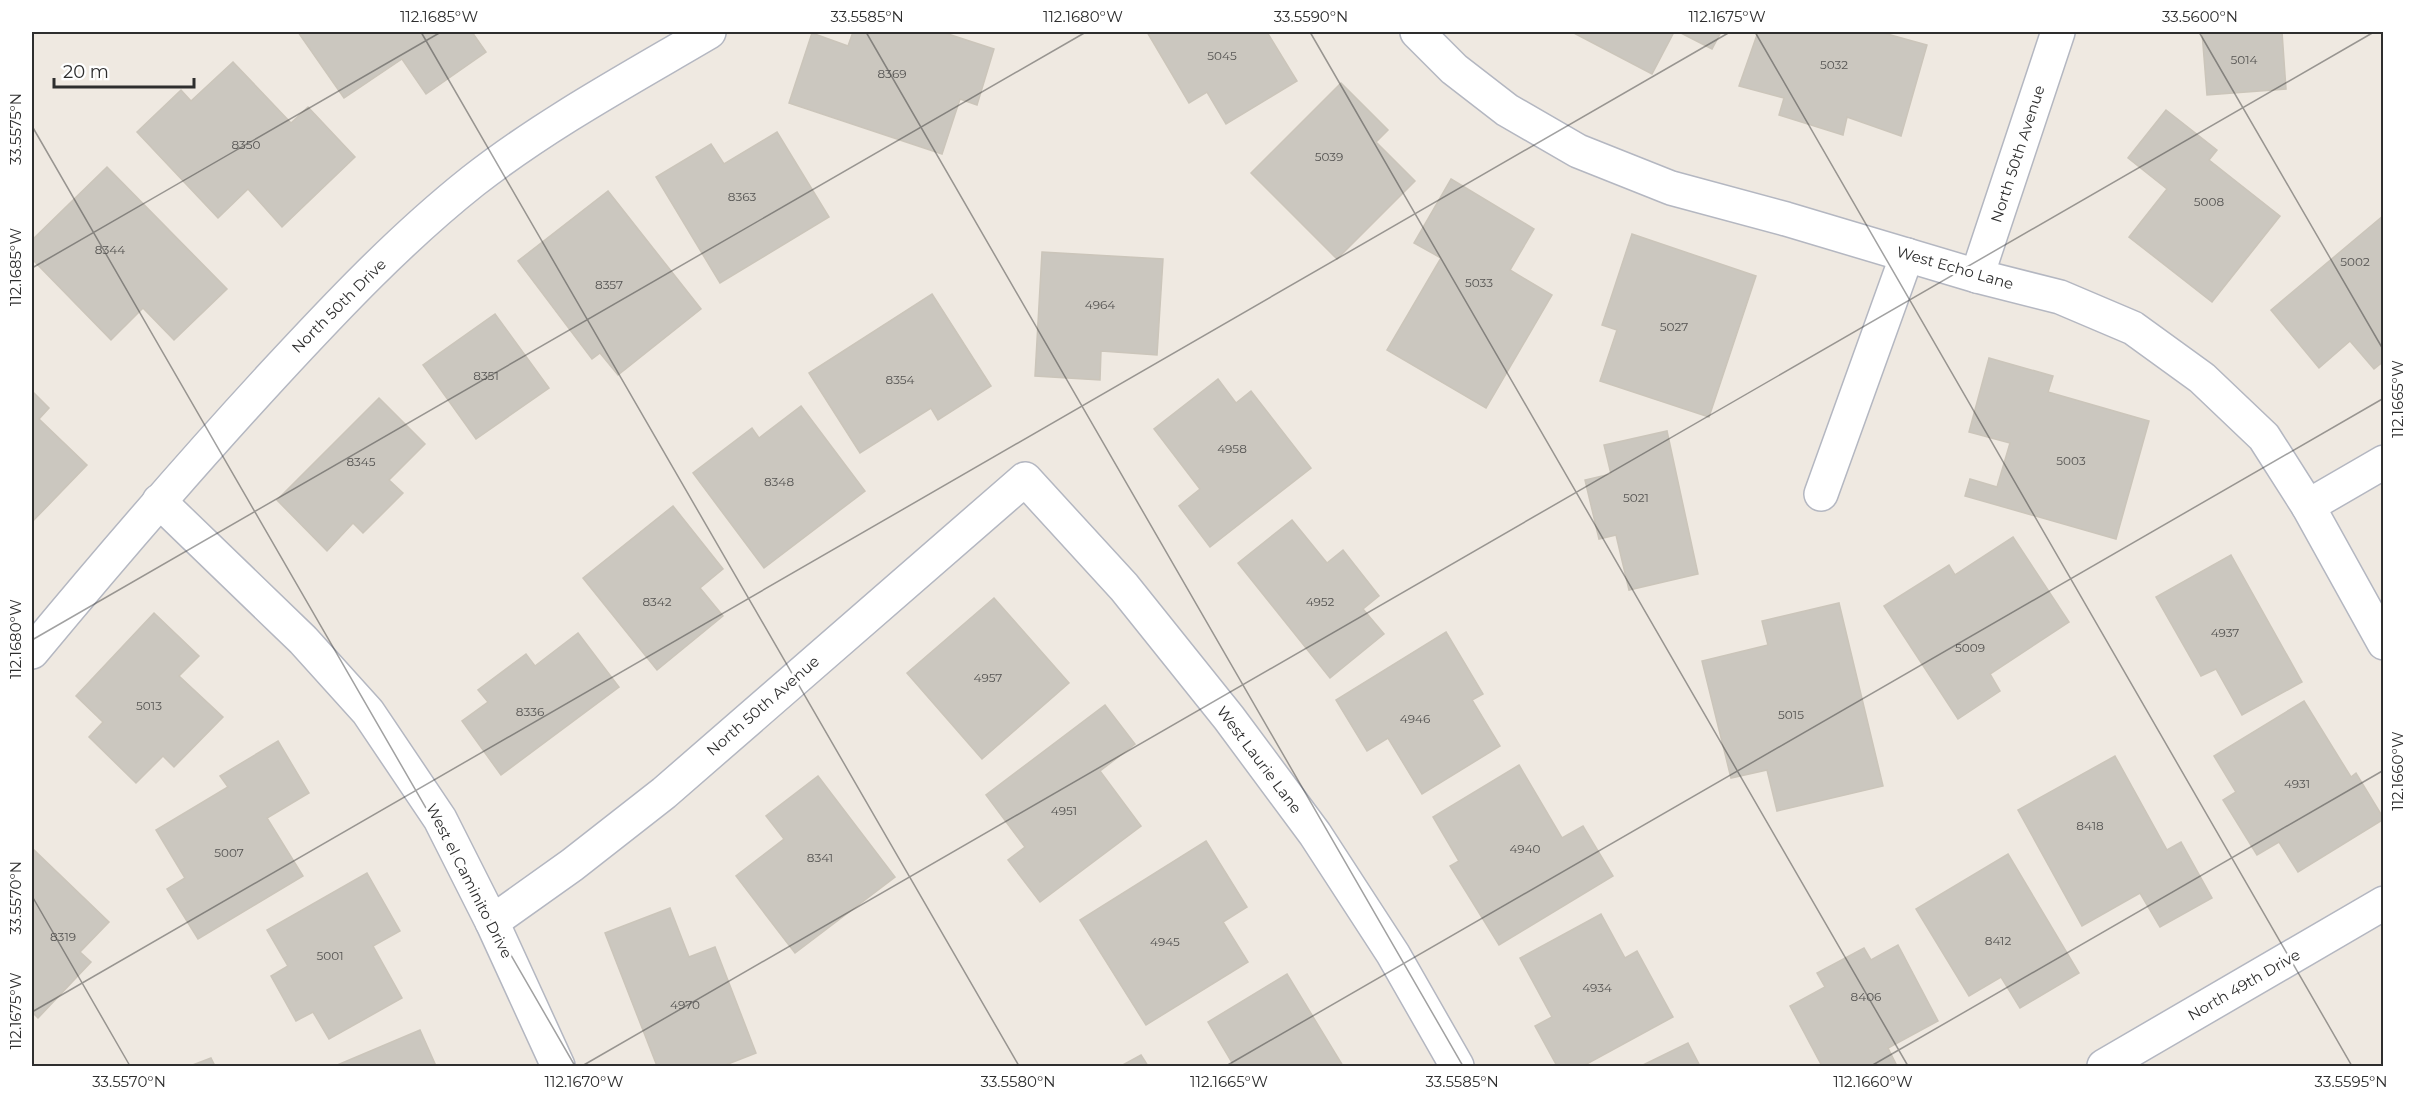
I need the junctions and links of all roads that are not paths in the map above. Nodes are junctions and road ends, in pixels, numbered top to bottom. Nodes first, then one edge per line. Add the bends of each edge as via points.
1 (709, 32) edge
2 (1417, 32) edge
3 (2058, 32) edge
4 (1908, 255) junction
5 (1977, 276) junction
6 (2384, 462) edge
7 (1025, 479) joint
8 (1821, 494) dead end
9 (159, 501) junction
10 (2308, 506) junction
11 (2384, 643) edge
12 (32, 652) edge
13 (2384, 903) edge
14 (492, 922) junction
15 (558, 1066) edge
16 (1457, 1066) edge
17 (2104, 1066) edge

1 - 9 street, North 50th Drive via 554,123 473,181 334,308
2 - 4 street, West Echo Lane via 1454,69 1507,111 1578,151 1671,188
3 - 5 street, North 50th Avenue
4 - 5 street, West Echo Lane
4 - 8 street
5 - 10 street, West Echo Lane via 2060,297 2133,328 2202,378 2264,437
6 - 10 street
7 - 14 street, North 50th Avenue via 664,793
7 - 16 street, West Laurie Lane via 1124,587 1308,825 1393,954
9 - 12 street, North 50th Drive
9 - 14 street, West el Caminito Drive via 303,639 368,712 440,819
10 - 11 street, West Echo Lane
13 - 17 street, North 49th Drive
14 - 15 street, West el Caminito Drive

